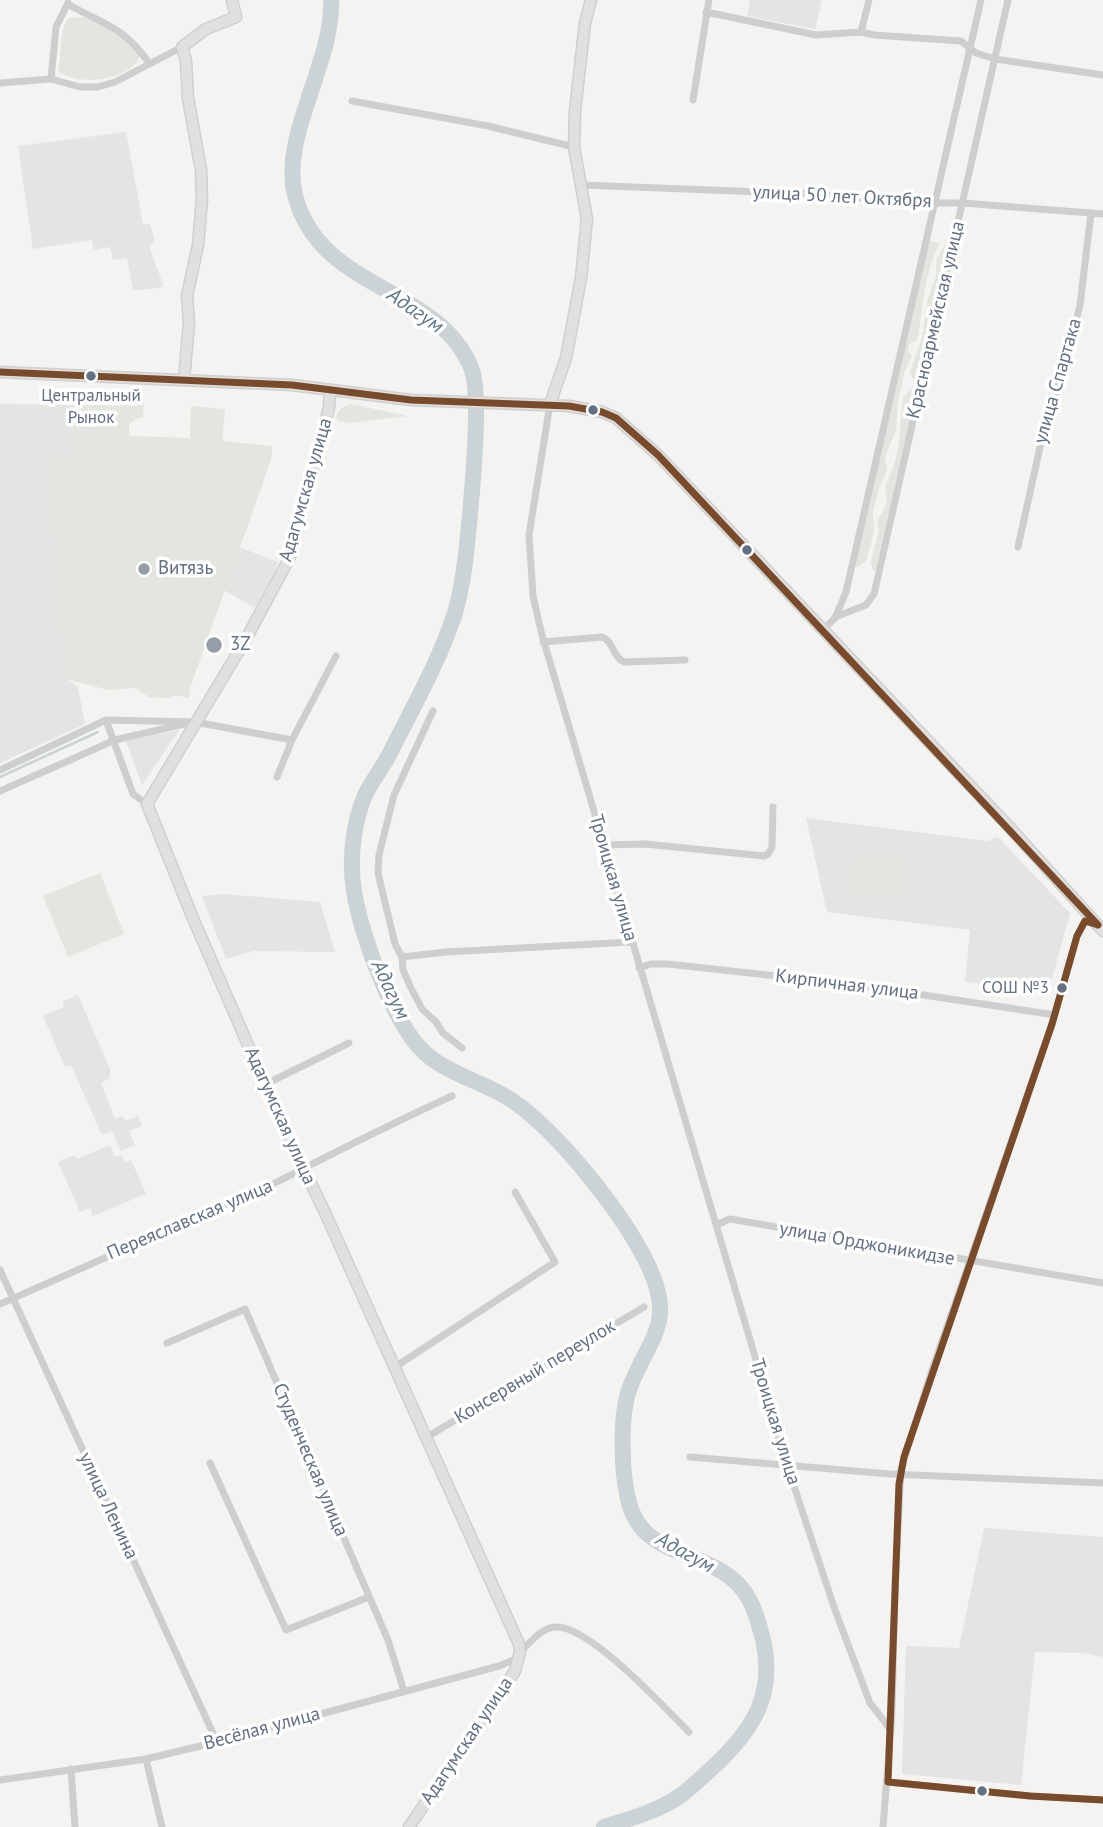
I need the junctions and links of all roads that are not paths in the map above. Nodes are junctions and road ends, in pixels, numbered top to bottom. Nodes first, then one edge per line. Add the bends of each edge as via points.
1 (232, 0) edge
2 (591, 0) edge
3 (709, 0) edge
4 (869, 0) edge
5 (981, 0) edge
6 (1008, 0) edge
7 (68, 2) edge
8 (706, 12) junction
9 (861, 32) junction
10 (182, 47) junction
11 (970, 47) junction
12 (995, 59) junction
13 (149, 63) junction
14 (1103, 75) edge
15 (51, 79) junction
16 (0, 83) edge
17 (693, 100) dead end
18 (352, 101) dead end
19 (574, 147) junction
20 (581, 184) junction
21 (963, 202) junction
22 (934, 203) junction
23 (1091, 214) junction
24 (1103, 214) edge
25 (0, 372) edge
26 (184, 380) junction
27 (330, 390) junction
28 (550, 404) junction
29 (1018, 547) dead end
30 (835, 617) junction
31 (822, 631) junction
32 (543, 642) junction
33 (336, 656) dead end
34 (685, 660) dead end
35 (433, 711) dead end
36 (106, 720) junction
37 (195, 722) junction
38 (115, 740) junction
39 (292, 740) junction
40 (0, 770) edge
41 (276, 777) dead end
42 (0, 790) edge
43 (147, 804) junction
44 (773, 807) dead end
45 (604, 845) junction
46 (1101, 925) edge
47 (631, 942) junction
48 (402, 957) junction
49 (639, 968) junction
50 (1055, 1015) junction
51 (349, 1043) dead end
52 (462, 1048) dead end
53 (265, 1084) junction
54 (453, 1096) dead end
55 (303, 1169) junction
56 (515, 1192) dead end
57 (716, 1225) junction
58 (970, 1261) junction
59 (0, 1270) edge
60 (1103, 1283) edge
61 (12, 1298) junction
62 (0, 1304) edge
63 (644, 1307) dead end
64 (167, 1343) dead end
65 (395, 1367) junction
66 (427, 1437) junction
67 (690, 1457) dead end
68 (210, 1462) dead end
69 (787, 1465) junction
70 (900, 1474) junction
71 (1103, 1483) edge
72 (369, 1597) junction
73 (520, 1655) junction
74 (404, 1691) junction
75 (891, 1731) junction
76 (689, 1732) dead end
77 (217, 1742) junction
78 (146, 1759) junction
79 (71, 1769) junction
80 (0, 1780) edge
81 (888, 1782) junction
82 (1103, 1800) edge
83 (75, 1827) edge
84 (162, 1827) edge
85 (409, 1827) edge
86 (883, 1827) edge

1 - 10 main road via 236,17 205,29
2 - 19 main road, Троицкая улица
3 - 8 street
4 - 9 street
5 - 11 street, Красноармейская улица
6 - 12 street, Красноармейская улица
7 - 13 street via 107,22
7 - 15 street via 56,27
8 - 9 street via 816,35
8 - 17 street
9 - 11 street via 961,41
10 - 13 street
10 - 26 main road via 202,200 187,296
11 - 12 street
11 - 22 street, Красноармейская улица
12 - 14 street
12 - 21 street, Красноармейская улица
13 - 15 street via 98,87
15 - 16 street
18 - 19 street
19 - 20 main road, Троицкая улица
20 - 22 street, улица 50 лет Октября
20 - 28 main road, Троицкая улица via 587,219 581,278 566,358
21 - 22 street, улица 50 лет Октября
21 - 23 street, улица 50 лет Октября
21 - 30 street, Красноармейская улица via 874,594 866,605
22 - 30 street, Красноармейская улица via 846,592
23 - 24 street, улица 50 лет Октября
23 - 29 street, улица Спартака via 1076,322 1044,429
25 - 26 main road
26 - 27 main road
27 - 28 main road via 411,400
27 - 37 main road, Адагумская улица via 290,557
28 - 31 main road via 602,412 626,425
28 - 32 street, Троицкая улица via 529,551
30 - 31 street, Красноармейская улица
31 - 46 main road
32 - 34 street via 602,637 624,662
32 - 45 street, Троицкая улица
33 - 39 street
35 - 48 street via 394,795 377,865 392,934
36 - 37 street
36 - 38 street
36 - 40 street
37 - 38 street
37 - 39 street
37 - 43 main road, Адагумская улица
38 - 42 street
38 - 43 street via 133,794
39 - 41 street
43 - 53 main road, Адагумская улица
44 - 45 street via 772,847 764,856
45 - 47 street, Троицкая улица
46 - 50 street via 1085,921 1081,927
47 - 48 street
47 - 49 street, Троицкая улица
48 - 52 street via 403,970 422,1009
49 - 50 street, Кирпичная улица via 668,964 845,983
49 - 57 street, Троицкая улица
50 - 58 street
51 - 53 street
53 - 55 main road, Адагумская улица
54 - 55 street, Переяславская улица
55 - 61 street, Переяславская улица
55 - 65 main road, Адагумская улица
56 - 65 street via 555,1262
57 - 58 street, улица Орджоникидзе via 730,1219
57 - 69 street, Троицкая улица
58 - 60 street, улица Орджоникидзе
58 - 70 street
59 - 61 street, улица Ленина
61 - 62 street, Переяславская улица
61 - 77 street, улица Ленина
63 - 66 street, Консервный переулок
64 - 72 street, Студенческая улица via 245,1309
65 - 66 main road, Адагумская улица
66 - 73 main road, Адагумская улица
67 - 69 street
68 - 72 street via 286,1630
69 - 70 street
69 - 75 street, Троицкая улица via 865,1690
70 - 71 street
70 - 75 street
72 - 74 street, Студенческая улица
73 - 74 street, Весёлая улица via 499,1666
73 - 76 street, Весёлая улица via 549,1628 564,1627 601,1647
73 - 85 main road, Адагумская улица via 515,1671
74 - 77 street, Весёлая улица
75 - 81 street
77 - 78 street, Весёлая улица
78 - 79 street, Весёлая улица
78 - 84 street
79 - 80 street, Весёлая улица
79 - 83 street
81 - 82 street
81 - 86 street

